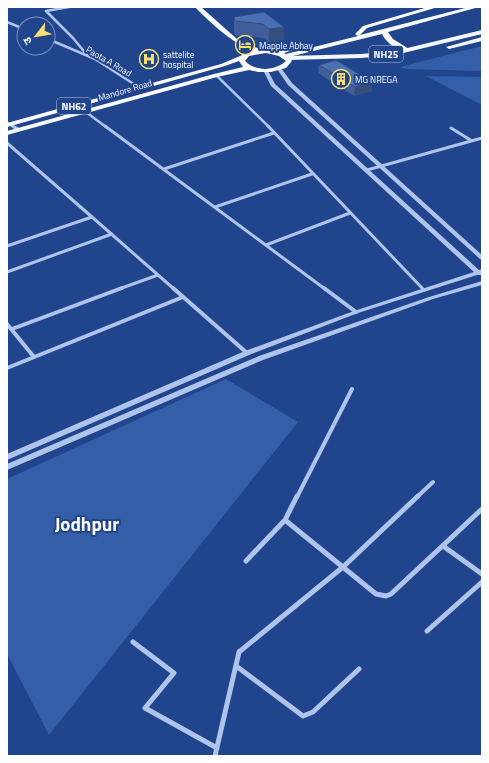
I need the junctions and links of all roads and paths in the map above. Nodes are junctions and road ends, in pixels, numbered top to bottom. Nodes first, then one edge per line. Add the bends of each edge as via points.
1 (69, 7) edge
2 (198, 7) edge
3 (435, 7) edge
4 (456, 7) edge
5 (476, 7) edge
6 (191, 8) dead end
7 (385, 31) junction
8 (482, 32) edge
9 (358, 34) junction
10 (482, 39) edge
11 (56, 42) edge
12 (445, 48) dead end
13 (407, 50) junction
14 (266, 51) junction
15 (276, 52) junction
16 (426, 53) dead end
17 (87, 56) junction
18 (246, 56) junction
19 (287, 59) junction
20 (249, 68) junction
21 (279, 69) junction
22 (265, 70) junction
23 (216, 75) junction
24 (140, 88) junction
25 (86, 112) junction
26 (8, 123) edge
27 (451, 128) dead end
28 (19, 130) junction
29 (7, 133) edge
30 (274, 133) junction
31 (482, 138) edge
32 (472, 141) junction
33 (7, 143) edge
34 (380, 167) junction
35 (164, 169) junction
36 (366, 170) junction
37 (312, 174) junction
38 (215, 207) junction
39 (350, 213) junction
40 (92, 217) junction
41 (112, 234) junction
42 (7, 245) edge
43 (266, 245) junction
44 (482, 258) edge
45 (7, 272) edge
46 (481, 272) edge
47 (158, 275) junction
48 (482, 283) edge
49 (424, 289) junction
50 (183, 297) junction
51 (356, 312) junction
52 (7, 324) edge
53 (12, 329) junction
54 (246, 353) junction
55 (34, 357) junction
56 (7, 368) edge
57 (352, 389) dead end
58 (7, 457) edge
59 (7, 467) edge
60 (433, 482) dead end
61 (482, 509) edge
62 (285, 520) junction
63 (443, 546) junction
64 (246, 561) dead end
65 (343, 567) junction
66 (482, 574) edge
67 (482, 582) edge
68 (427, 631) dead end
69 (133, 642) dead end
70 (236, 666) junction
71 (358, 669) dead end
72 (217, 748) junction
73 (216, 756) edge

1 - 17 street via 46,11
2 - 14 main road via 235,40 252,49
3 - 9 highway via 365,27
4 - 9 highway, NH62
5 - 7 highway, NH62
6 - 18 main road
7 - 13 highway via 391,42
7 - 19 highway, NH62
8 - 13 main road, NH25
9 - 15 highway, NH62
10 - 12 main road
11 - 17 street, Paota A Road
13 - 19 main road, NH25 via 361,56
14 - 15 highway, NH62
14 - 18 highway, NH62
15 - 19 highway, NH62
16 - 19 main road, NH25 via 376,62 341,64
17 - 24 street, Paota A Road
18 - 20 highway via 242,62
18 - 24 highway, Mandore Road / NH62
19 - 21 highway, NH62
20 - 22 highway, NH62
20 - 23 highway, Mandore Road / NH62
21 - 22 highway, NH62
21 - 34 street via 290,84
22 - 36 street via 273,86
23 - 25 highway, Mandore Road / NH62
23 - 30 street
24 - 26 highway, Mandore Road / NH62
25 - 28 highway, Mandore Road / NH62
25 - 35 street
26 - 28 street
27 - 32 street
28 - 29 highway, Mandore Road / NH62
30 - 35 street
30 - 37 street
31 - 32 street
32 - 34 street
33 - 40 street
34 - 36 street
34 - 44 street
35 - 38 street
36 - 46 street
37 - 38 street
37 - 39 street
38 - 43 street
39 - 43 street
39 - 49 street
40 - 41 street
40 - 42 street
41 - 45 street
41 - 47 street
43 - 51 street
46 - 49 street
47 - 50 street
47 - 53 street
48 - 59 street via 430,298 261,358
49 - 51 street
50 - 54 street
50 - 55 street
51 - 54 street
52 - 53 street
53 - 55 street
54 - 58 street
55 - 56 street
57 - 62 street
60 - 65 street
61 - 63 street
62 - 64 street
62 - 65 street
63 - 65 street via 386,596 376,594
63 - 66 street
65 - 70 street via 239,652
67 - 68 street
69 - 72 street via 174,673 145,708
70 - 71 street via 303,716 313,712
70 - 72 street
72 - 73 street

